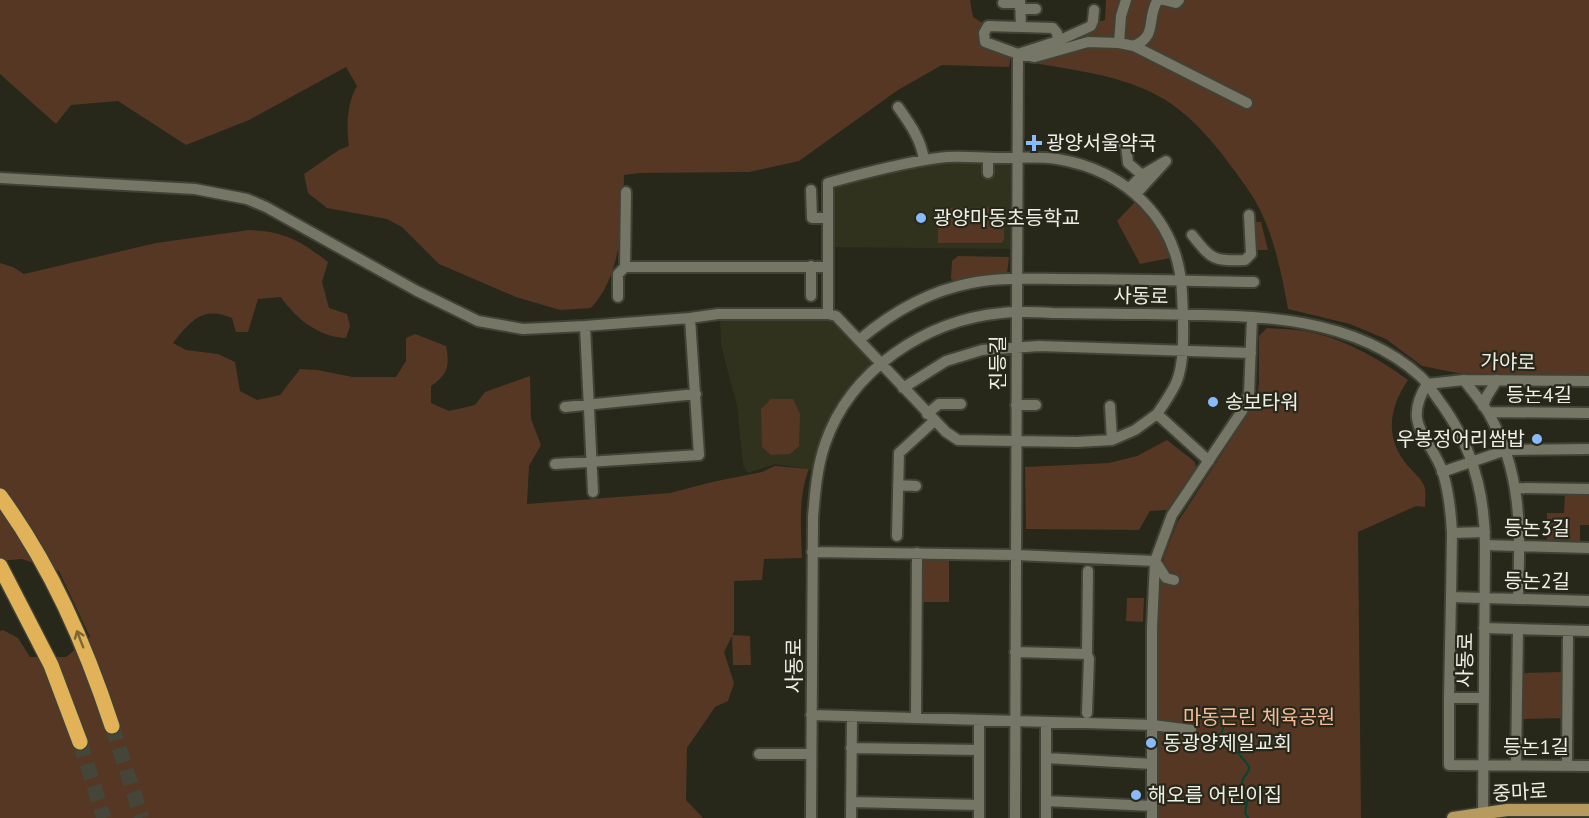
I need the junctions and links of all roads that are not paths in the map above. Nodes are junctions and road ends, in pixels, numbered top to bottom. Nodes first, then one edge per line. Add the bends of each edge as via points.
1 (1126, 0) edge
2 (1162, 0) edge
3 (1179, 0) edge
4 (1003, 3) dead end
5 (1020, 4) edge
6 (1036, 9) dead end
7 (1094, 10) dead end
8 (1021, 27) junction
9 (1058, 41) junction
10 (1119, 43) junction
11 (1134, 46) junction
12 (1018, 54) junction
13 (1247, 103) dead end
14 (898, 107) dead end
15 (1122, 142) dead end
16 (988, 158) junction
17 (1017, 158) junction
18 (924, 160) junction
19 (988, 173) dead end
20 (1142, 175) junction
21 (0, 177) edge
22 (811, 190) dead end
23 (1132, 191) junction
24 (626, 192) dead end
25 (1249, 215) dead end
26 (827, 218) junction
27 (1192, 235) dead end
28 (811, 266) junction
29 (625, 267) junction
30 (827, 267) junction
31 (1017, 279) junction
32 (1181, 280) junction
33 (1254, 282) dead end
34 (811, 296) dead end
35 (618, 297) dead end
36 (1017, 312) junction
37 (828, 314) junction
38 (1182, 315) junction
39 (690, 318) junction
40 (1252, 318) junction
41 (585, 326) junction
42 (859, 340) junction
43 (1016, 347) junction
44 (1182, 350) junction
45 (1251, 353) junction
46 (881, 363) junction
47 (1464, 380) junction
48 (1497, 380) junction
49 (1589, 381) edge
50 (1427, 384) junction
51 (903, 388) junction
52 (696, 394) junction
53 (961, 404) dead end
54 (589, 405) junction
55 (1016, 405) junction
56 (1036, 405) dead end
57 (1110, 406) dead end
58 (565, 407) dead end
59 (1486, 409) junction
60 (1589, 413) edge
61 (1157, 414) junction
62 (930, 417) junction
63 (1112, 440) junction
64 (1016, 441) junction
65 (1589, 449) edge
66 (1506, 450) junction
67 (1209, 461) junction
68 (591, 462) junction
69 (1472, 462) junction
70 (555, 464) dead end
71 (1442, 472) junction
72 (898, 485) junction
73 (916, 486) dead end
74 (1516, 488) junction
75 (1589, 489) edge
76 (593, 492) dead end
77 (0, 496) edge
78 (1485, 532) junction
79 (1452, 533) junction
80 (897, 536) dead end
81 (1485, 545) junction
82 (1520, 546) junction
83 (1589, 548) edge
84 (812, 552) junction
85 (917, 553) junction
86 (1016, 555) junction
87 (1155, 561) junction
88 (0, 566) edge
89 (1088, 572) dead end
90 (1174, 580) dead end
91 (1451, 597) junction
92 (1485, 598) junction
93 (1518, 599) junction
94 (1589, 601) edge
95 (1484, 628) junction
96 (1518, 629) junction
97 (1568, 631) junction
98 (1589, 631) edge
99 (1015, 652) junction
100 (1087, 654) junction
101 (1449, 698) junction
102 (1482, 698) junction
103 (1087, 713) dead end
104 (811, 715) junction
105 (852, 716) junction
106 (916, 718) junction
107 (979, 720) junction
108 (1015, 721) junction
109 (1046, 722) junction
110 (1153, 725) junction
111 (112, 726) tunnel mouth
112 (80, 742) tunnel mouth
113 (1191, 746) dead end
114 (851, 748) junction
115 (979, 750) junction
116 (759, 754) dead end
117 (811, 754) junction
118 (1046, 758) junction
119 (1152, 764) junction
120 (1482, 765) junction
121 (1516, 765) junction
122 (1567, 766) junction
123 (1589, 766) edge
124 (1046, 801) junction
125 (851, 802) junction
126 (979, 805) junction
127 (1152, 806) junction
128 (1589, 810) edge
129 (1483, 816) edge
130 (811, 818) edge
131 (850, 818) edge
132 (979, 818) edge
133 (1014, 818) edge
134 (1046, 818) edge
135 (1152, 818) edge
136 (1453, 818) edge

1 - 10 street via 1119,23
2 - 3 street
2 - 11 street via 1153,9 1146,40
4 - 5 street
5 - 6 street
5 - 8 street
7 - 9 street via 1091,26
8 - 9 street via 1053,28
8 - 12 street via 988,27 984,33 985,42
9 - 12 street
10 - 11 street
10 - 12 street via 1088,42 1035,57
11 - 13 street
12 - 17 street, 진등길
14 - 18 street via 914,129
15 - 20 street via 1126,145 1128,163
16 - 17 street
16 - 18 street
16 - 19 street
17 - 23 street via 1054,158 1075,163 1111,176
17 - 31 street, 진등길
18 - 26 street via 828,183
20 - 23 street
20 - 23 street via 1166,161
21 - 41 street via 195,189 247,199 478,321 523,329
22 - 26 street via 812,218
23 - 32 street via 1167,235
24 - 29 street
25 - 27 street via 1251,254 1245,260 1220,261 1208,255
26 - 30 street
28 - 29 street
28 - 30 street
28 - 34 street
29 - 35 street via 618,274
30 - 37 street
31 - 32 street
31 - 36 street, 진등길
31 - 42 street via 973,283 920,299
32 - 33 street
32 - 38 street
36 - 38 street, 사동로
36 - 43 street, 진등길
36 - 46 street, 사동로 via 968,318 938,328
37 - 39 street via 718,314
37 - 42 street via 836,316
38 - 40 street, 사동로
38 - 44 street
39 - 41 street
39 - 52 street
40 - 45 street
40 - 50 street, 사동로 via 1317,326 1353,337 1380,348
41 - 54 street
42 - 46 street
43 - 44 street
43 - 51 street via 982,350 946,361
43 - 55 street, 진등길
44 - 45 street
44 - 61 street via 1177,381
45 - 67 street via 1249,394
46 - 51 street
46 - 84 street, 사동로 via 850,396 825,445 814,495
47 - 48 street, 가야로
47 - 50 street, 가야로
47 - 59 street
48 - 49 street, 가야로
48 - 59 street via 1487,396
50 - 69 street, 사동로 via 1450,416
50 - 71 street via 1419,397 1416,415
51 - 62 street
52 - 54 street
52 - 68 street via 699,455
53 - 62 street via 939,404
54 - 58 street
54 - 68 street
55 - 56 street
55 - 64 street, 진등길
57 - 63 street
59 - 60 street, 등논4길
59 - 66 street
61 - 63 street
61 - 67 street
62 - 64 street via 958,440
62 - 72 street via 899,453
63 - 64 street
64 - 86 street, 진등길
65 - 66 street
66 - 69 street
66 - 74 street
67 - 87 street via 1172,515
68 - 70 street
68 - 76 street
69 - 71 street
69 - 78 street, 사동로
71 - 79 street
72 - 73 street
72 - 80 street
74 - 75 street
74 - 82 street
111 -> 77 highway via 76,628 38,553
78 - 79 street
78 - 81 street, 사동로
79 - 91 street
81 - 82 street, 등논3길
81 - 92 street, 사동로
82 - 83 street, 등논3길
82 - 93 street
84 - 85 street
84 - 104 street, 사동로
85 - 86 street
85 - 106 street
86 - 87 street
86 - 99 street, 진등길
87 - 90 street via 1166,578
87 - 110 street
88 - 112 highway via 51,665
89 - 100 street
91 - 92 street, 등논2길
91 - 101 street
92 - 93 street, 등논2길
92 - 95 street, 사동로
93 - 94 street, 등논2길
95 - 96 street
95 - 102 street, 사동로
96 - 97 street
96 - 121 street
97 - 98 street
97 - 122 street
99 - 100 street
99 - 108 street, 진등길
100 - 103 street
101 - 102 street
101 - 120 street, 등논1길 via 1449,765
102 - 120 street, 사동로
104 - 105 street
104 - 117 street, 사동로
105 - 106 street
105 - 114 street
106 - 107 street
107 - 108 street
107 - 115 street
108 - 109 street
108 - 133 street, 진등길
109 - 110 street
109 - 118 street
110 - 113 street via 1191,730
110 - 119 street
114 - 115 street
114 - 125 street
115 - 126 street
116 - 117 street
117 - 130 street, 사동로
118 - 119 street
118 - 124 street
119 - 127 street
120 - 121 street, 등논1길
120 - 129 street, 사동로
121 - 122 street, 등논1길
122 - 123 street, 등논1길
124 - 127 street
124 - 134 street
125 - 126 street
125 - 131 street
126 - 132 street
127 - 135 street
128 - 129 main road, 중마로 via 1526,810
129 - 136 main road, 중마로

